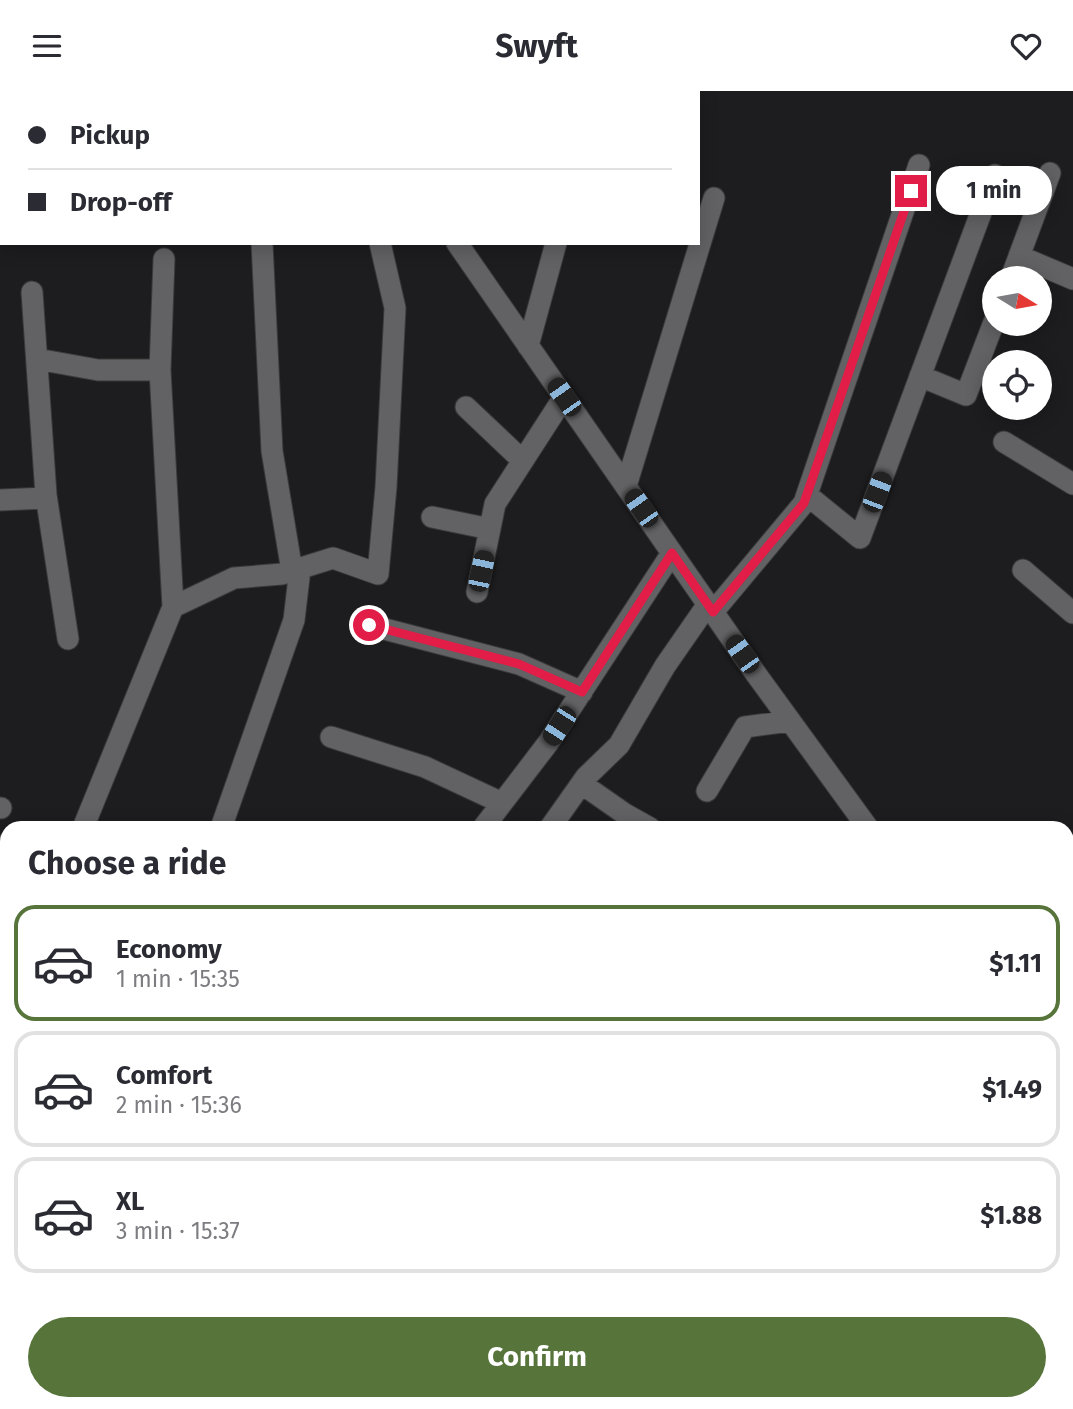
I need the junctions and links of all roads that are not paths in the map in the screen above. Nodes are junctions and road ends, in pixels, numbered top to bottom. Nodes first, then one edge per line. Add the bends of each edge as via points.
1 (919, 165) dead end
2 (1050, 173) dead end
3 (995, 175) dead end
4 (714, 198) dead end
5 (700, 244) edge
6 (262, 245) edge
7 (380, 245) edge
8 (458, 245) edge
9 (554, 245) edge
10 (700, 245) edge
11 (1019, 256) junction
12 (164, 258) dead end
13 (1015, 266) edge
14 (1073, 279) edge
15 (32, 292) dead end
16 (989, 336) edge
17 (528, 346) junction
18 (37, 359) junction
19 (160, 370) junction
20 (920, 376) junction
21 (564, 397) junction
22 (466, 407) dead end
23 (1004, 442) dead end
24 (523, 461) junction
25 (1073, 484) edge
26 (626, 486) junction
27 (807, 495) junction
28 (46, 498) junction
29 (0, 500) edge
30 (432, 517) dead end
31 (490, 529) junction
32 (672, 553) junction
33 (296, 570) junction
34 (1023, 570) dead end
35 (477, 592) dead end
36 (173, 607) junction
37 (710, 608) junction
38 (1073, 613) edge
39 (369, 625) dead end
40 (68, 639) dead end
41 (582, 692) junction
42 (790, 721) junction
43 (331, 737) dead end
44 (582, 783) junction
45 (707, 791) dead end
46 (502, 803) junction
47 (86, 821) edge
48 (223, 821) edge
49 (488, 821) edge
50 (555, 821) edge
51 (638, 821) edge
52 (863, 821) edge

1 - 27 street
2 - 11 street
3 - 20 street
4 - 5 street
6 - 33 street via 272,451
7 - 33 street via 395,308 379,574 333,558
8 - 17 street
9 - 17 street
10 - 26 street
11 - 13 street
11 - 14 street
12 - 19 street
15 - 18 street
16 - 20 street via 966,395
17 - 21 street
18 - 19 street via 97,370
18 - 28 street
19 - 36 street
20 - 27 street via 860,538
21 - 24 street
21 - 26 street
22 - 24 street
23 - 25 street
24 - 31 street via 495,504
26 - 32 street
27 - 37 street
28 - 29 street
28 - 40 street
30 - 31 street
31 - 35 street
32 - 37 street
32 - 41 street
33 - 36 street via 234,578
33 - 48 street via 294,620
34 - 38 street
36 - 47 street
37 - 42 street
37 - 44 street via 665,666 619,745
39 - 41 street via 519,664
41 - 46 street
42 - 45 street via 745,727
42 - 52 street
43 - 46 street via 425,767
44 - 50 street
44 - 51 street
46 - 49 street

